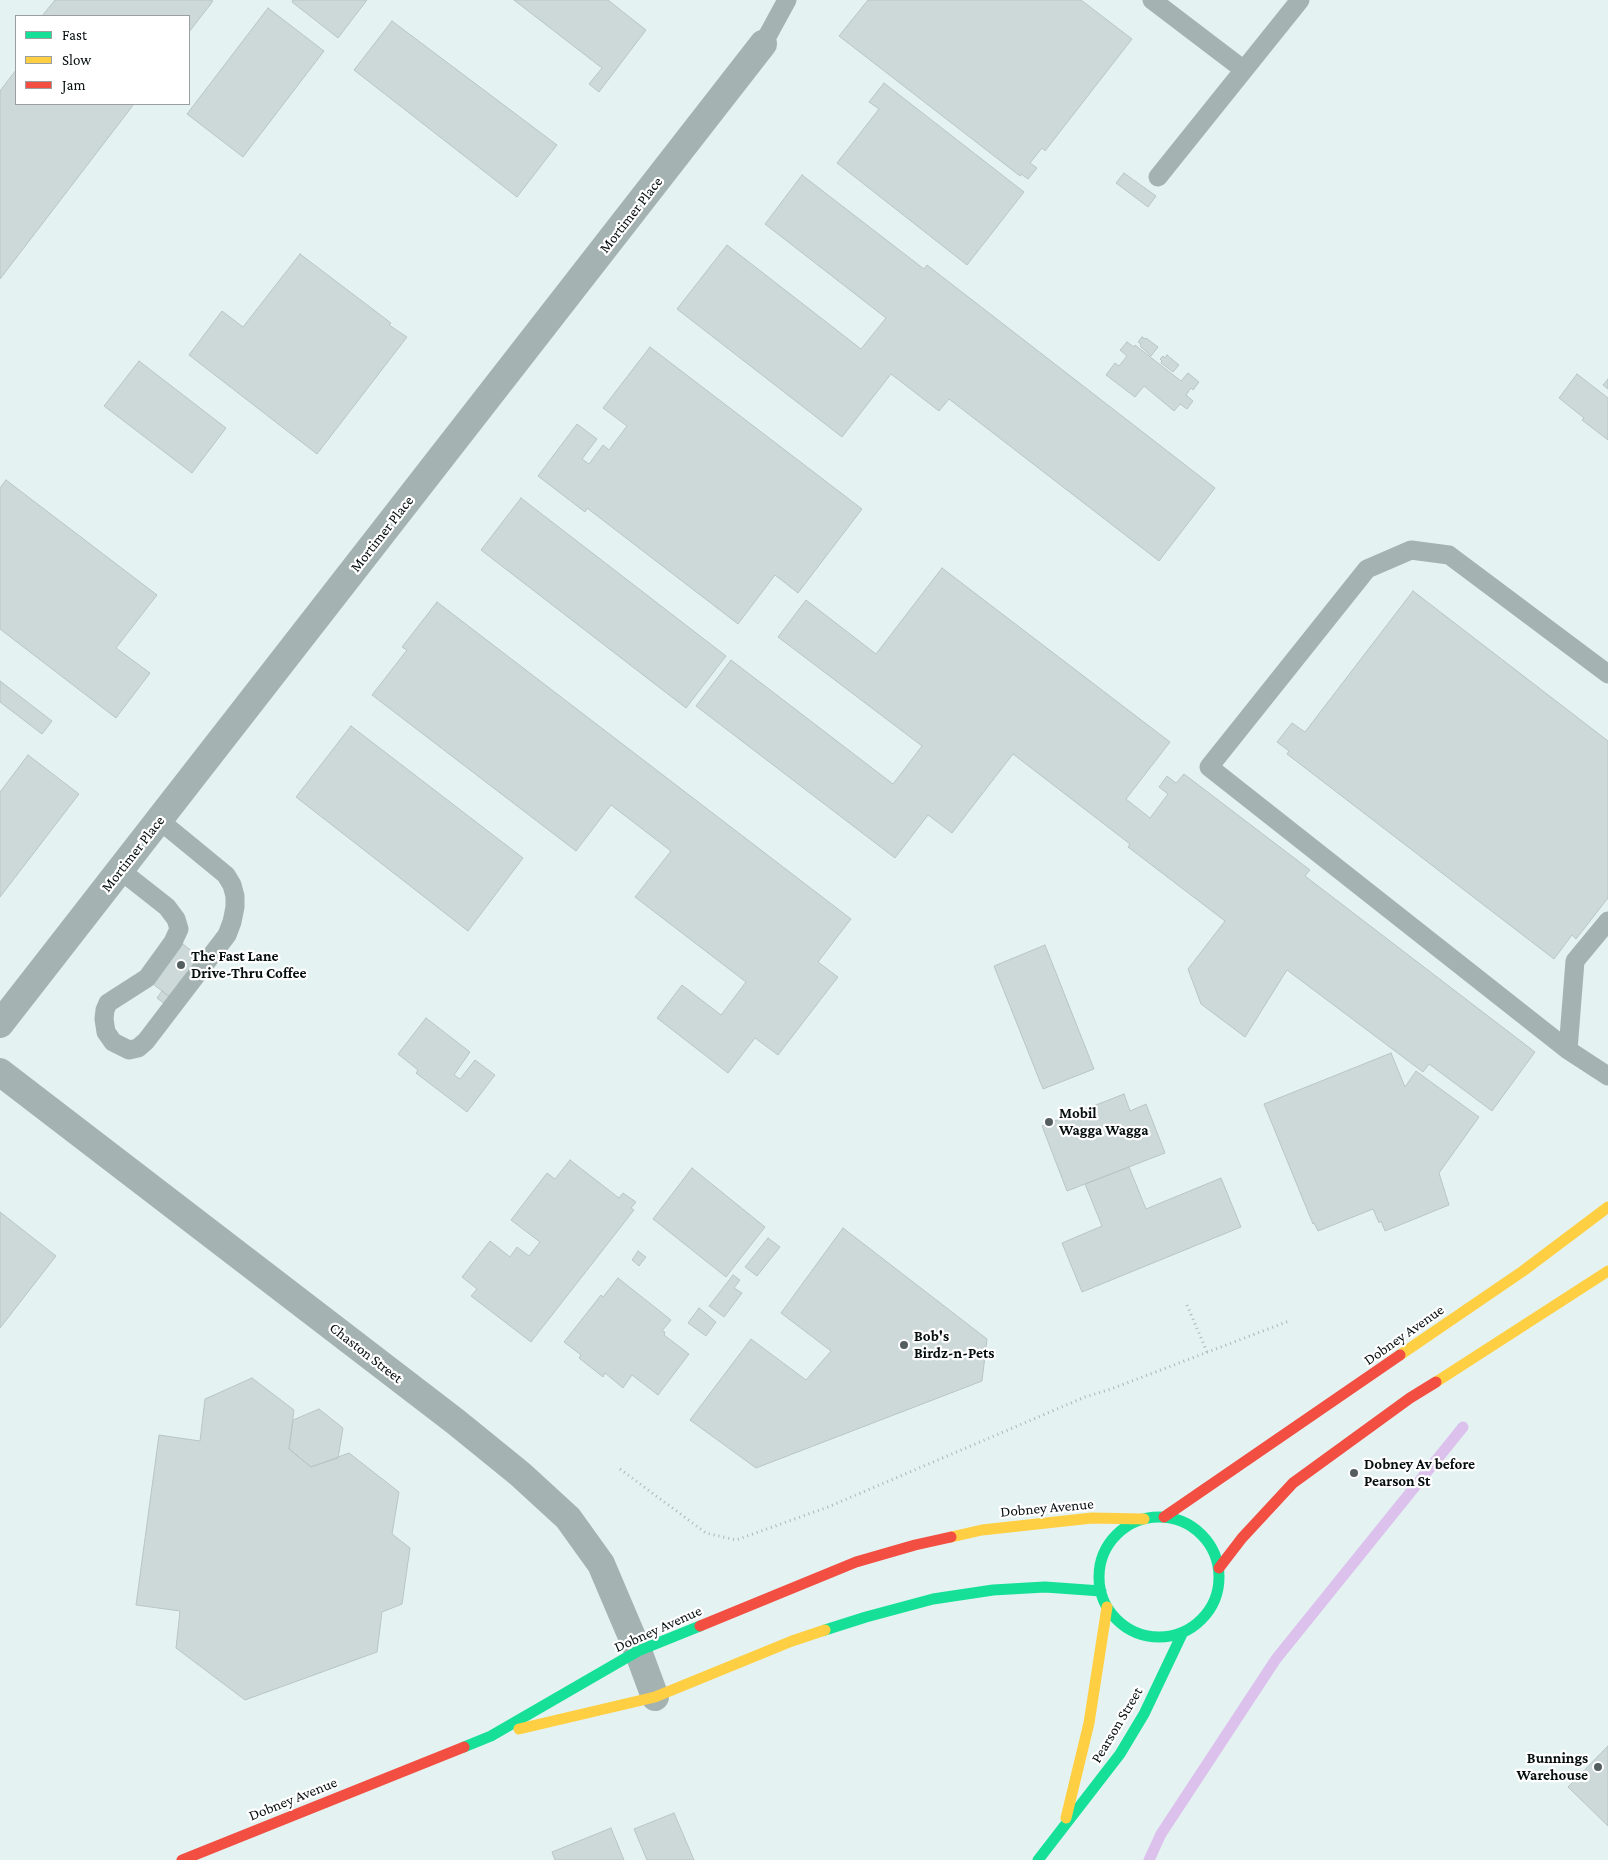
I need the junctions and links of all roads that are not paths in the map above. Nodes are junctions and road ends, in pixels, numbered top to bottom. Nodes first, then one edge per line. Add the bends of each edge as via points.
1 (787, 0) edge
2 (1152, 0) edge
3 (1300, 0) edge
4 (763, 44) joint
5 (1244, 70) junction
6 (1158, 177) dead end
7 (1608, 674) edge
8 (160, 820) junction
9 (120, 870) junction
10 (1608, 921) edge
11 (0, 1024) edge
12 (1568, 1050) junction
13 (0, 1072) edge
14 (1608, 1076) edge
15 (1608, 1207) edge
16 (1608, 1271) edge
17 (1164, 1517) junction
18 (1144, 1519) junction
19 (1219, 1568) junction
20 (1100, 1591) junction
21 (1107, 1607) junction
22 (1183, 1632) junction
23 (638, 1651) junction
24 (655, 1697) junction
25 (491, 1736) junction
26 (1064, 1827) junction
27 (182, 1860) edge
28 (1038, 1860) edge

1 - 4 lane
2 - 5 lane
3 - 5 lane
4 - 8 street, Mortimer Place
5 - 6 lane
7 - 12 lane via 1449,555 1411,550 1367,569 1208,767
8 - 9 street, Mortimer Place
8 - 9 lane via 226,875 232,884 235,907 227,935 146,1041 129,1050 113,1042 106,1032 105,1010 108,1003 147,978 179,929 167,907
9 - 11 street, Mortimer Place
10 - 12 lane via 1575,961
12 - 14 lane
13 - 23 street, Chaston Street via 520,1474 568,1518 601,1564
15 - 17 main road, Dobney Avenue via 1523,1271
16 - 19 main road via 1410,1398 1293,1483
17 - 18 main road
17 - 19 main road via 1183,1521 1200,1533 1213,1549
18 - 20 main road via 1126,1526 1103,1554 1099,1572
18 - 23 main road, Dobney Avenue via 1092,1518 1031,1524 982,1530 916,1545 856,1562
19 - 22 main road via 1217,1594 1210,1610
20 - 21 main road
20 - 24 main road via 993,1590 933,1599 792,1641
21 - 22 main road via 1132,1630 1149,1636
21 - 26 main road, Pearson Street via 1089,1723
22 - 26 main road, Pearson Street via 1144,1714 1120,1754
23 - 24 street, Chaston Street
23 - 25 main road, Dobney Avenue
24 - 25 main road
25 - 27 main road, Dobney Avenue
26 - 28 main road, Pearson Street

